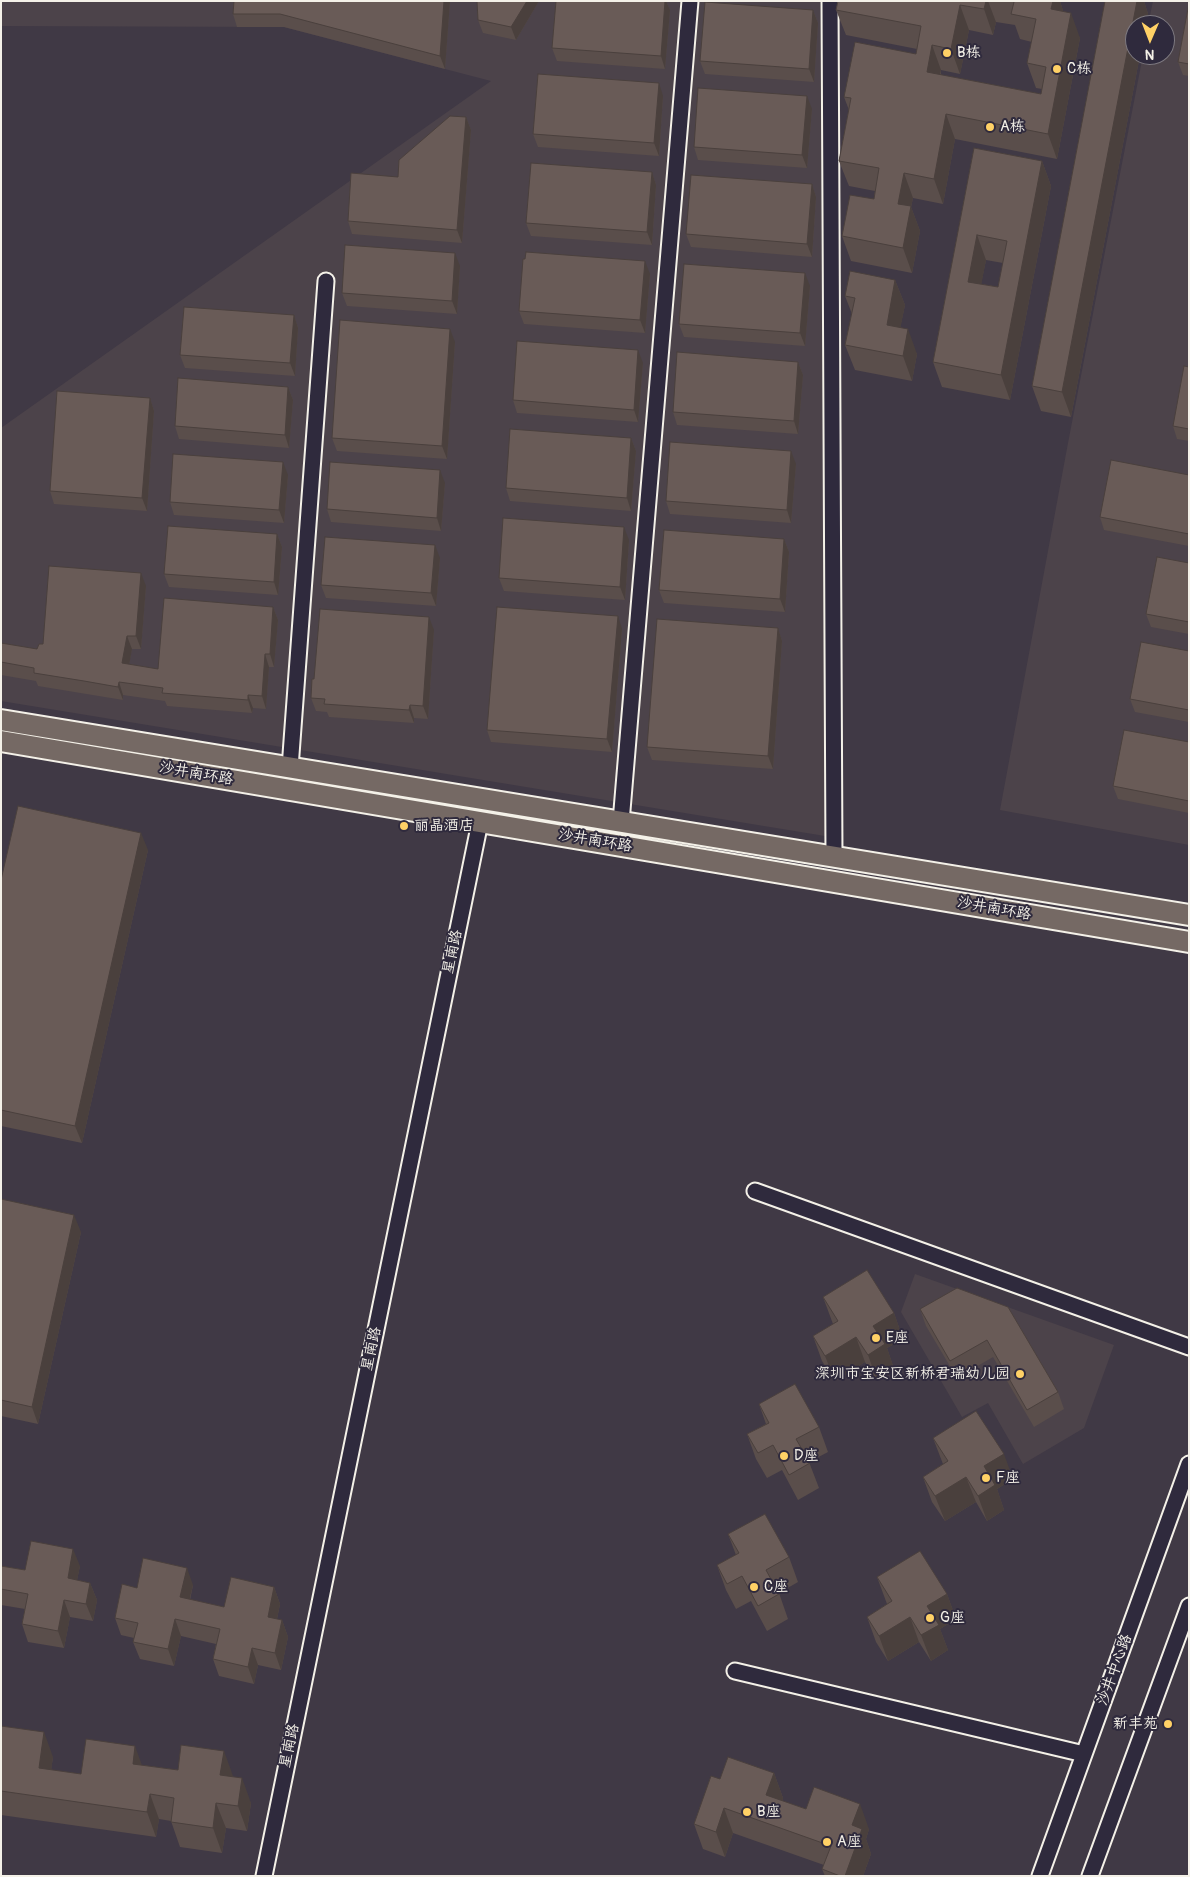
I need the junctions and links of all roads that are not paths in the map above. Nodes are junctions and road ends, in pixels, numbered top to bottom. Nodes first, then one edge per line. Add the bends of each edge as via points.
1 (690, 1) edge
2 (830, 1) edge
3 (326, 281) dead end
4 (1, 720) edge
5 (1, 741) edge
6 (290, 768) junction
7 (480, 822) junction
8 (622, 822) junction
9 (834, 857) junction
10 (1189, 915) edge
11 (1189, 942) edge
12 (755, 1191) dead end
13 (1189, 1347) edge
14 (1189, 1464) edge
15 (1189, 1606) edge
16 (735, 1671) dead end
17 (1084, 1754) junction
18 (264, 1876) edge
19 (1040, 1876) edge
20 (1090, 1876) edge

1 - 8 street
2 - 9 street
3 - 6 street
4 - 6 main road, 沙井南环路
5 - 7 main road, 沙井南环路
6 - 8 main road, 沙井南环路
7 - 11 main road, 沙井南环路
7 - 18 street, 星南路
8 - 9 main road, 沙井南环路
9 - 10 main road, 沙井南环路
12 - 13 street
14 - 17 street, 沙井中心路
15 - 20 street
16 - 17 street
17 - 19 street, 沙井中心路

